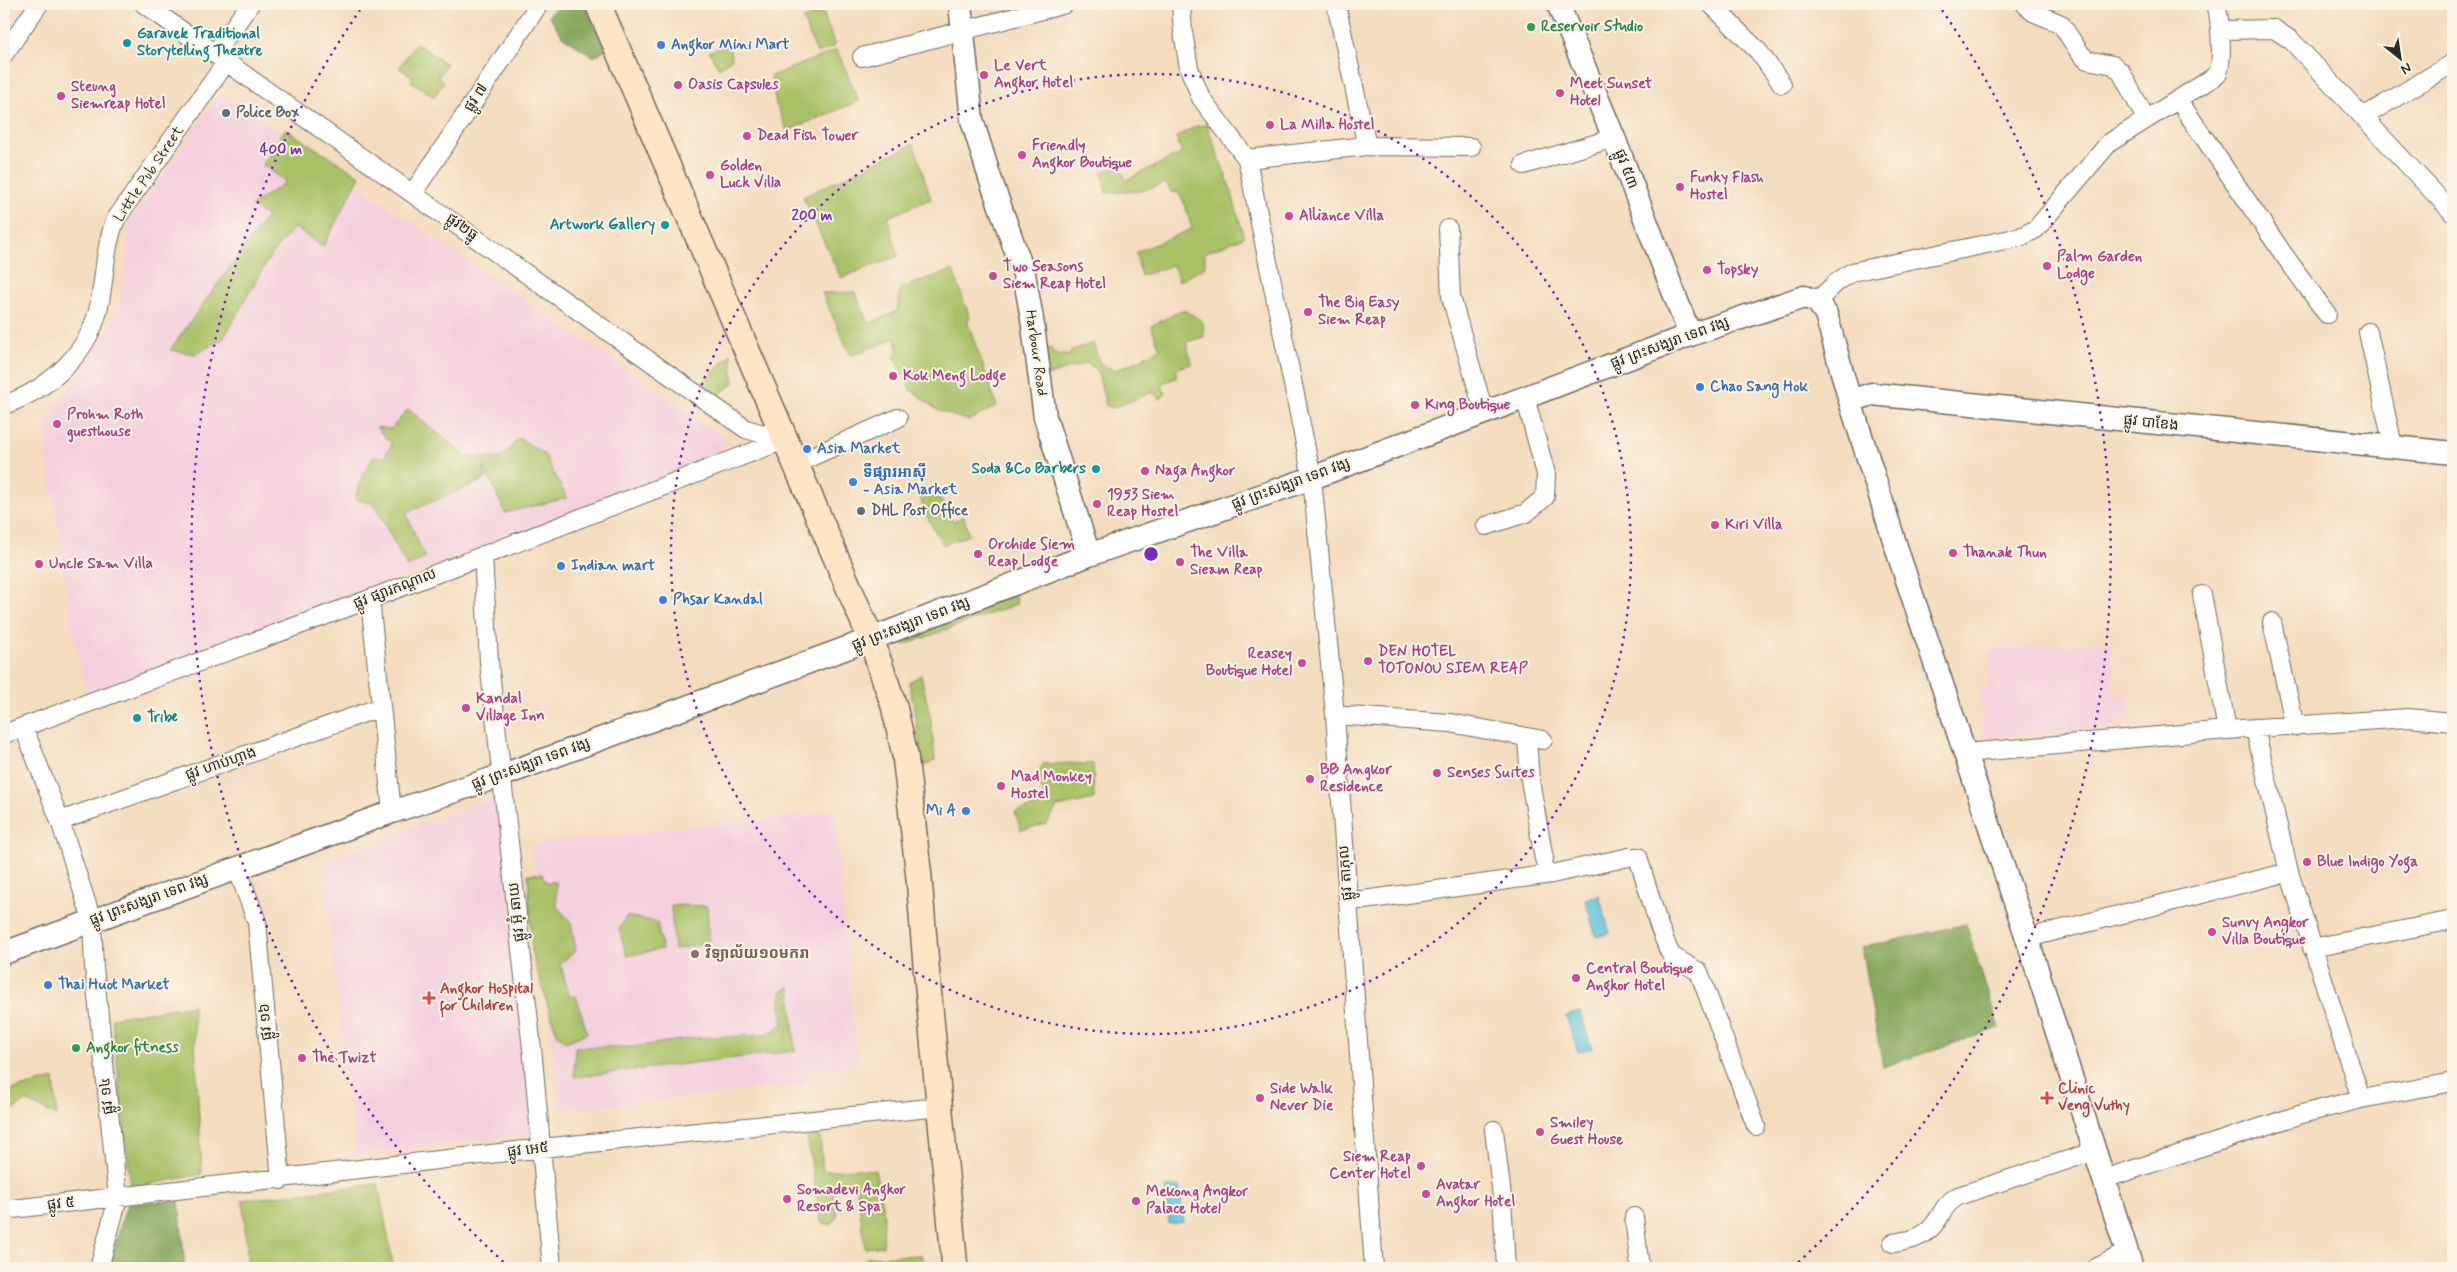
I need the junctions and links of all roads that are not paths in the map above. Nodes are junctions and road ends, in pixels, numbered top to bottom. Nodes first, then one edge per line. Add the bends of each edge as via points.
1 (39, 4) edge
2 (144, 4) edge
3 (250, 4) edge
4 (539, 4) edge
5 (598, 4) edge
6 (960, 4) edge
7 (1065, 4) edge
8 (1181, 4) edge
9 (1336, 4) edge
10 (1558, 4) edge
11 (1711, 4) edge
12 (2025, 4) edge
13 (2216, 4) edge
14 (962, 30) junction
15 (2220, 30) junction
16 (4, 54) edge
17 (222, 57) junction
18 (862, 57) dead end
19 (2453, 63) edge
20 (1782, 84) dead end
21 (2179, 101) junction
22 (2363, 117) junction
23 (2146, 119) junction
24 (1614, 138) junction
25 (1367, 146) junction
26 (1471, 147) dead end
27 (1247, 159) junction
28 (1524, 165) dead end
29 (413, 193) junction
30 (2453, 213) edge
31 (1448, 228) dead end
32 (1817, 301) junction
33 (2327, 314) dead end
34 (2368, 332) dead end
35 (1690, 335) junction
36 (1525, 397) junction
37 (1850, 401) junction
38 (4, 406) edge
39 (1484, 412) junction
40 (898, 418) dead end
41 (746, 429) junction
42 (784, 440) junction
43 (2393, 446) junction
44 (2453, 453) edge
45 (737, 460) junction
46 (795, 464) junction
47 (1312, 478) junction
48 (1486, 526) dead end
49 (483, 555) junction
50 (1089, 555) junction
51 (2202, 595) dead end
52 (370, 599) junction
53 (2272, 622) dead end
54 (871, 639) junction
55 (381, 707) junction
56 (1335, 715) junction
57 (2453, 722) edge
58 (2295, 726) junction
59 (24, 728) junction
60 (2255, 729) junction
61 (2227, 730) junction
62 (4, 734) edge
63 (1965, 753) junction
64 (503, 775) junction
65 (392, 812) junction
66 (60, 821) junction
67 (1544, 859) dead end
68 (237, 868) junction
69 (2288, 872) junction
70 (1348, 900) junction
71 (92, 920) junction
72 (2453, 920) edge
73 (2027, 938) junction
74 (2312, 948) junction
75 (4, 953) edge
76 (2453, 1082) edge
77 (2361, 1099) junction
78 (939, 1107) junction
79 (1756, 1126) dead end
80 (1494, 1130) dead end
81 (542, 1148) junction
82 (2095, 1151) junction
83 (2104, 1179) junction
84 (280, 1180) junction
85 (118, 1198) junction
86 (4, 1210) edge
87 (1634, 1217) dead end
88 (1893, 1243) dead end
89 (2129, 1260) edge
90 (99, 1268) edge
91 (552, 1268) edge
92 (955, 1268) edge
93 (1374, 1268) edge
94 (1506, 1268) edge
95 (1640, 1268) edge
96 (2096, 1268) edge

1 - 16 street
2 - 17 street, ផ្លូវ២ធ្នូ
3 - 17 street, Little Pub Street
4 - 29 street, ផ្លូវ ៧
5 - 42 main road
6 - 14 street, Harbour Road
7 - 14 street
8 - 27 street via 1189,68 1201,98
9 - 25 street
10 - 24 street, ផ្លូវ ៥៣
11 - 20 street via 1759,52
12 - 23 street via 2033,12 2061,24 2088,60 2113,65 2121,72
13 - 15 street
14 - 18 street
14 - 50 street, Harbour Road via 972,120 1024,274 1045,417
15 - 21 street via 2221,67 2217,75
15 - 22 street via 2274,29 2281,33
17 - 29 street, ផ្លូវ២ធ្នូ
17 - 38 street, Little Pub Street via 116,219 110,236 96,319 82,347 51,379
19 - 22 street
21 - 23 street
21 - 33 street
22 - 30 street
23 - 32 street via 2100,151 2041,224 2025,236 1852,272
24 - 28 street
24 - 35 street, ផ្លូវ ៥៣
25 - 26 street
25 - 27 street
27 - 47 street, ផ្លូវ តាភុល
29 - 41 street, ផ្លូវ២ធ្នូ
31 - 39 street via 1451,297
32 - 35 street, ផ្លូវ ព្រះសង្ឃរា ទេព វង្ស via 1804,297
32 - 37 street via 1826,314
34 - 43 street
35 - 36 street, ផ្លូវ ព្រះសង្ឃរា ទេព វង្ស
36 - 39 street, ផ្លូវ ព្រះសង្ឃរា ទេព វង្ស
36 - 48 street via 1546,474 1545,497 1526,513
37 - 43 street, ផ្លូវ បាខែង via 1872,394
37 - 63 street
39 - 47 street, ផ្លូវ ព្រះសង្ឃរា ទេព វង្ស
40 - 46 street
41 - 42 street, ផ្លូវ២ធ្នូ
41 - 45 street via 746,444
42 - 45 street, ផ្លូវ ផ្សារកណ្តាល
42 - 46 main road
43 - 44 street, ផ្លូវ បាខែង
45 - 49 street, ផ្លូវ ផ្សារកណ្តាល
46 - 54 main road
47 - 50 street, ផ្លូវ ព្រះសង្ឃរា ទេព វង្ស
47 - 56 street, ផ្លូវ តាភុល
49 - 52 street, ផ្លូវ ផ្សារកណ្តាល
49 - 64 street, ផ្លូវ អ៊ុំ ឆាយ via 489,662
50 - 54 street, ផ្លូវ ព្រះសង្ឃរា ទេព វង្ស
51 - 61 street
52 - 55 street
52 - 59 street, ផ្លូវ ផ្សារកណ្តាល
53 - 58 street
54 - 64 street, ផ្លូវ ព្រះសង្ឃរា ទេព វង្ស
54 - 78 main road via 894,706 905,755 920,878
55 - 65 street
55 - 66 street, ផ្លូវ ហាប់ហ្គាង
56 - 67 street via 1450,723 1535,740 1530,780
56 - 70 street, ផ្លូវ តាភុល
57 - 58 street via 2408,718
58 - 60 street
59 - 62 street, ផ្លូវ ផ្សារកណ្តាល
59 - 66 street, ផ្លូវ ១៤
60 - 61 street
60 - 69 street
61 - 63 street
63 - 73 street
64 - 65 street, ផ្លូវ ព្រះសង្ឃរា ទេព វង្ស
64 - 81 street, ផ្លូវ អ៊ុំ ឆាយ
65 - 68 street, ផ្លូវ ព្រះសង្ឃរា ទេព វង្ស
66 - 71 street, ផ្លូវ ១៤
68 - 71 street, ផ្លូវ ព្រះសង្ឃរា ទេព វង្ស
68 - 84 street, ផ្លូវ ១៦ via 257,922
69 - 73 street
69 - 74 street
70 - 79 street via 1552,874 1629,856 1638,857 1669,951 1699,972
70 - 93 street, ផ្លូវ តាភុល
71 - 75 street, ផ្លូវ ព្រះសង្ឃរា ទេព វង្ស
71 - 85 street, ផ្លូវ ១៤
72 - 74 street
73 - 82 street
74 - 77 street
76 - 77 street
77 - 83 street via 2302,1114
78 - 81 street, ផ្លូវ អេ៥
78 - 92 main road
80 - 94 street
81 - 84 street, ផ្លូវ អេ៥
81 - 91 street, ផ្លូវ អ៊ុំ ឆាយ
82 - 83 street
82 - 88 street via 1958,1196 1946,1204 1930,1230 1914,1239
83 - 89 street
84 - 85 street, ផ្លូវ អេ៥
85 - 86 street, ផ្លូវ ៥
85 - 90 street, ផ្លូវ ១៤
87 - 95 street
89 - 96 street

